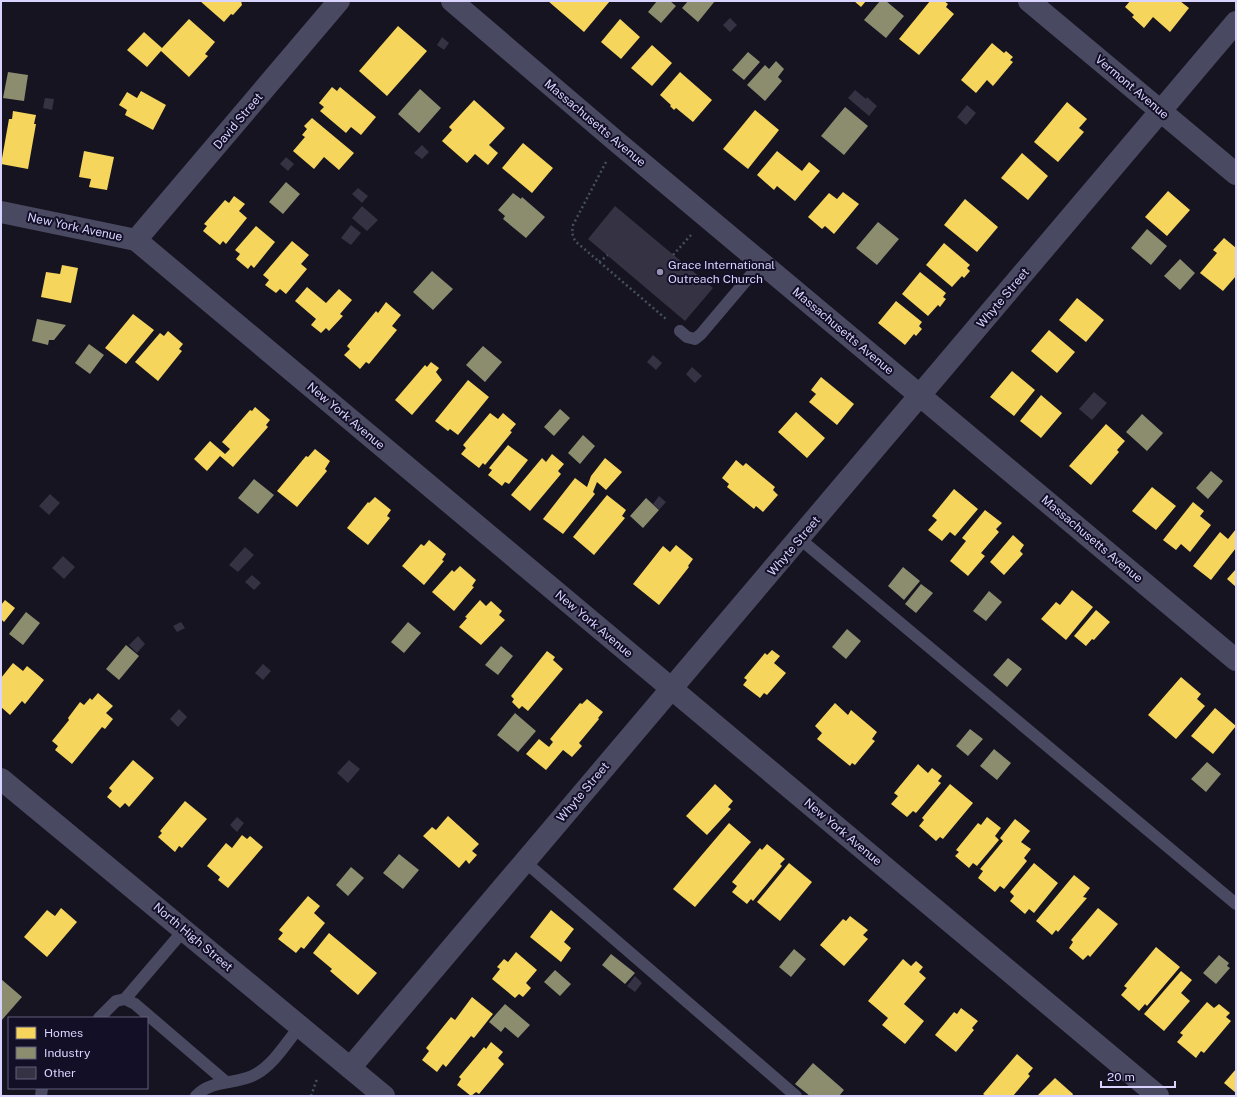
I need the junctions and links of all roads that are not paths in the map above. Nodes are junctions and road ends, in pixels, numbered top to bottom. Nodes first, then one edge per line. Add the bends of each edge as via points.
1 (339, 1) edge
2 (452, 1) edge
3 (1028, 1) edge
4 (1236, 22) edge
5 (1161, 112) junction
6 (1236, 174) edge
7 (1, 212) edge
8 (136, 240) junction
9 (761, 263) junction
10 (680, 331) road end
11 (920, 396) junction
12 (800, 539) junction
13 (1236, 660) edge
14 (672, 688) junction
15 (1, 779) edge
16 (524, 861) junction
17 (1236, 904) edge
18 (184, 930) junction
19 (125, 999) junction
20 (100, 1017) edge
21 (300, 1026) junction
22 (350, 1068) junction
23 (226, 1082) junction
24 (196, 1096) edge
25 (384, 1096) edge
26 (796, 1096) edge
27 (1158, 1096) edge

1 - 8 street, David Street
2 - 9 street, Massachusetts Avenue
3 - 5 street, Vermont Avenue
4 - 5 street, Whyte Street
5 - 6 street, Vermont Avenue
5 - 11 street, Whyte Street
7 - 8 street, New York Avenue
8 - 14 street, New York Avenue
9 - 10 lane via 701,334 695,339
9 - 11 street, Massachusetts Avenue
11 - 12 street, Whyte Street
11 - 13 street, Massachusetts Avenue
12 - 14 street, Whyte Street
12 - 17 lane
14 - 16 street, Whyte Street
14 - 27 street, New York Avenue
15 - 18 street, North High Street
16 - 22 street, Whyte Street
16 - 26 lane
18 - 19 lane
18 - 21 street, North High Street
19 - 20 lane via 116,1001
19 - 23 lane via 135,1004
21 - 22 street, North High Street
21 - 23 lane via 265,1068 254,1075
22 - 25 street, North High Street
23 - 24 lane via 206,1088

